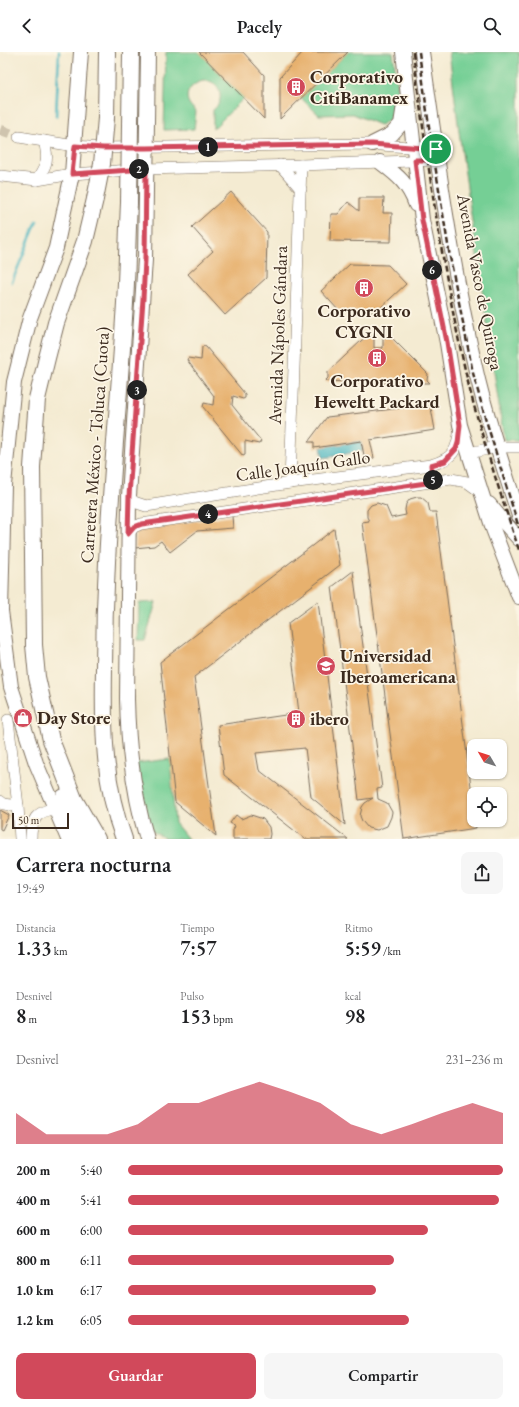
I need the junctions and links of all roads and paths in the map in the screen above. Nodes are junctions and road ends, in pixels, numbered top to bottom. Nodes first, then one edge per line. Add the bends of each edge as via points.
1 (81, 52) edge
2 (107, 52) edge
3 (131, 52) edge
4 (148, 52) edge
5 (403, 52) edge
6 (422, 52) edge
7 (407, 89) junction
8 (19, 137) tunnel mouth
9 (44, 141) junction
10 (352, 144) junction
11 (372, 144) junction
12 (75, 146) junction
13 (146, 148) junction
14 (414, 154) junction
15 (437, 155) junction
16 (380, 162) junction
17 (354, 163) junction
18 (280, 165) junction
19 (301, 166) junction
20 (146, 169) junction
21 (72, 174) junction
22 (1, 176) edge
23 (37, 180) junction
24 (301, 189) junction
25 (422, 220) junction
26 (460, 425) junction
27 (497, 447) junction
28 (519, 447) edge
29 (469, 453) junction
30 (431, 465) junction
31 (433, 482) junction
32 (290, 483) junction
33 (481, 492) junction
34 (129, 496) junction
35 (519, 497) edge
36 (175, 503) junction
37 (518, 513) edge
38 (174, 519) junction
39 (128, 534) junction
40 (519, 539) edge
41 (519, 598) edge
42 (10, 720) edge
43 (51, 740) junction
44 (0, 801) edge
45 (18, 806) junction
46 (61, 806) junction
47 (20, 839) edge
48 (31, 839) edge
49 (68, 839) edge
50 (82, 839) edge
51 (88, 839) edge
52 (97, 839) edge
53 (124, 839) edge
54 (147, 839) edge

1 - 12 main road
2 - 43 highway, bridge via 106,118 96,199 86,242 56,323 37,400 32,467 34,645 37,677
3 - 53 highway, Carretera México - Toluca (Cuota), bridge via 124,317 108,537 104,677 108,779
4 - 13 main road
5 - 7 main road
6 - 15 main road, Avenida Vasco de Quiroga
7 - 11 main road via 401,124 392,134
7 - 14 main road
8 - 9 street
9 - 12 street
9 - 23 street via 47,162
10 - 11 street
10 - 13 street
10 - 17 street via 360,153
11 - 14 street
12 - 13 street
12 - 21 main road
13 - 20 main road
14 - 15 street
14 - 16 street
14 - 25 main road
15 - 27 main road, Avenida Vasco de Quiroga via 468,335
16 - 17 street
16 - 25 main road via 395,173 411,191
17 - 19 street
18 - 19 street
18 - 20 street
18 - 24 street
19 - 24 street, Avenida Nápoles Gándara
20 - 21 street
20 - 34 main road via 143,299
21 - 23 street
21 - 42 main road via 56,248 30,318 14,382 4,485 1,611 11,688
22 - 23 street
24 - 32 street, Avenida Nápoles Gándara
25 - 26 main road via 447,342
26 - 29 main road
26 - 30 street, Calle Joaquín Gallo via 456,449 445,461
27 - 28 street
27 - 29 street
27 - 37 main road, Avenida Vasco de Quiroga
29 - 33 main road
30 - 31 street
30 - 32 street, Calle Joaquín Gallo
31 - 33 street, Calle Joaquín Gallo via 460,480
31 - 38 street, Calle Joaquín Gallo
32 - 36 street, Calle Joaquín Gallo
33 - 40 main road
33 - 41 main road
34 - 36 street, Calle Joaquín Gallo via 134,502 146,506
34 - 39 main road
35 - 37 main road
36 - 38 street via 171,511
38 - 39 street, Calle Joaquín Gallo via 142,524 134,527
39 - 54 main road via 127,728 134,785
42 - 45 street
42 - 46 main road
43 - 46 highway via 49,760
43 - 52 highway via 74,799
44 - 45 street
45 - 47 street
46 - 48 street via 45,810 36,817 32,824
46 - 49 main road
46 - 50 highway
46 - 51 highway

